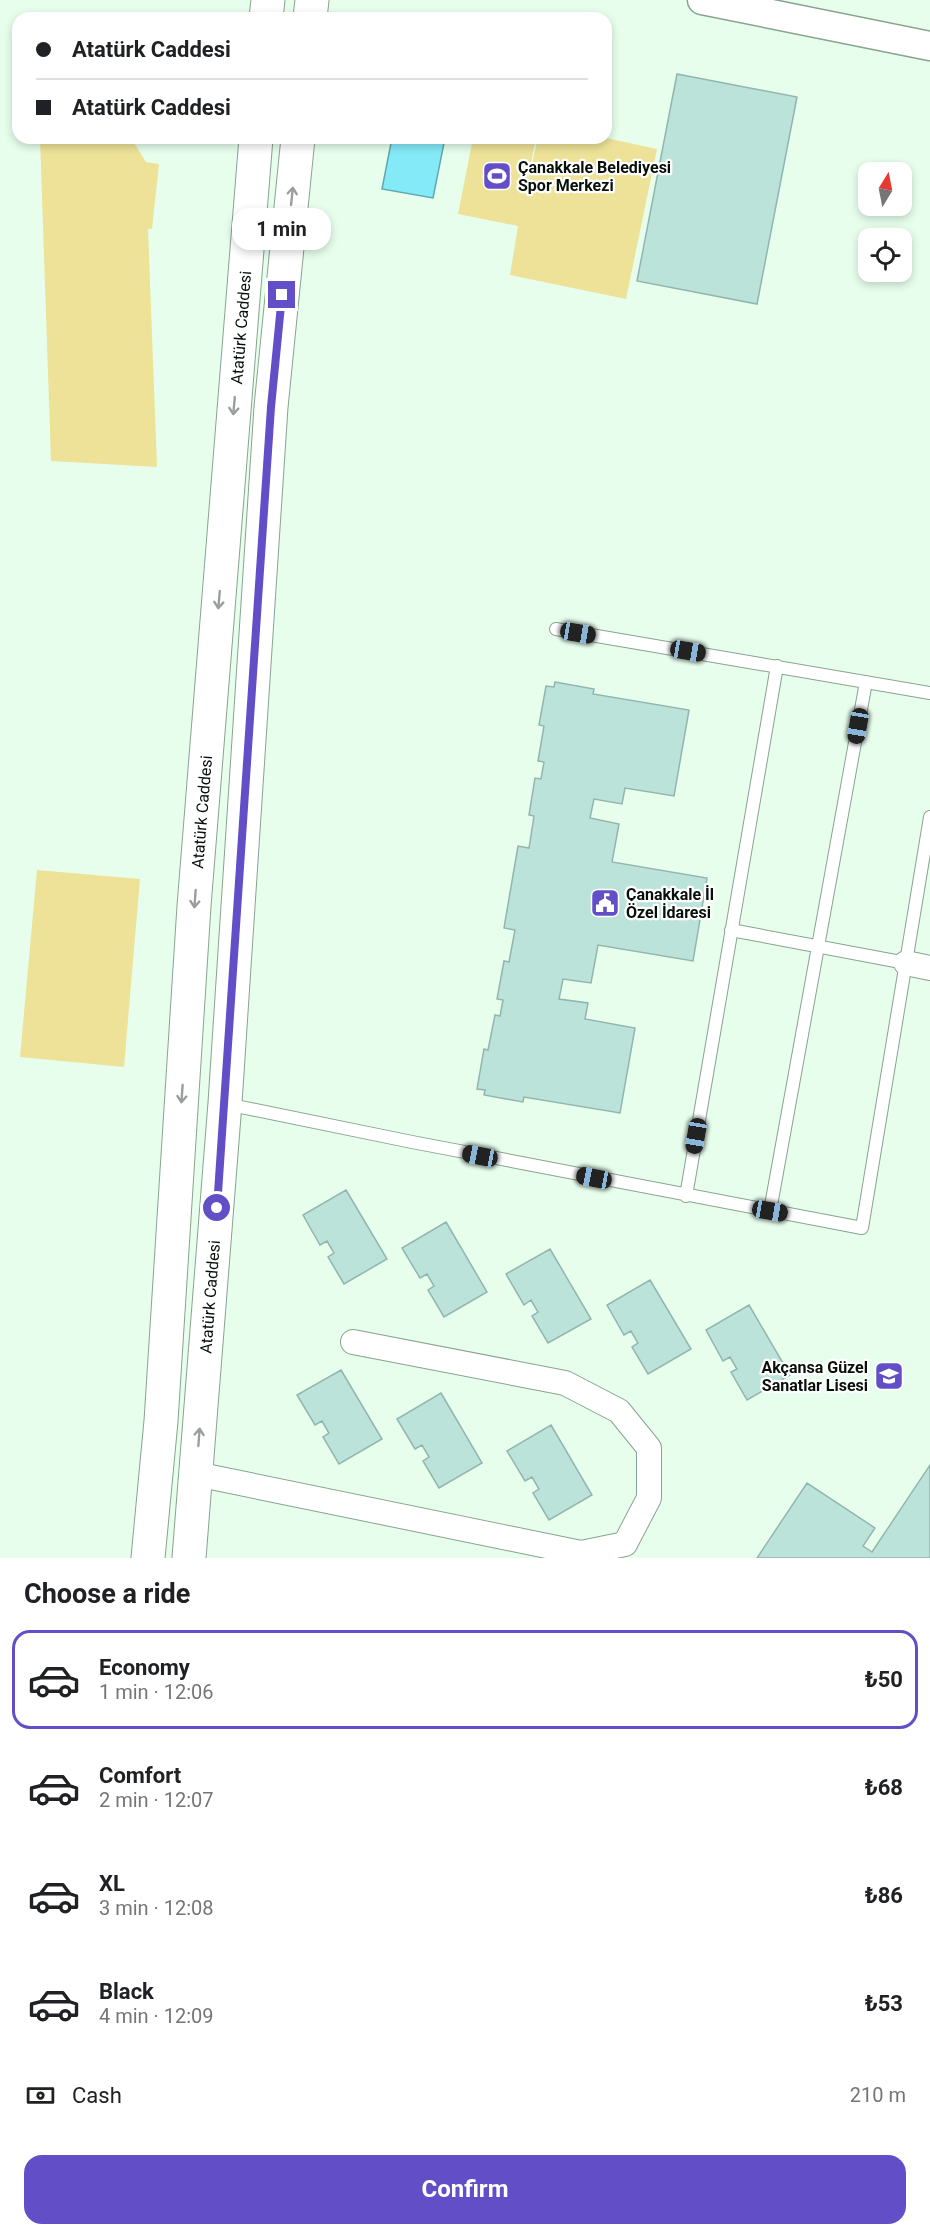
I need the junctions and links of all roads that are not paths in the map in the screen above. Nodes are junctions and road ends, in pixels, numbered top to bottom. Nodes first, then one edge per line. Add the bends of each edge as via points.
1 (702, 0) edge
2 (930, 46) edge
3 (256, 144) edge
4 (297, 144) edge
5 (556, 629) dead end
6 (777, 666) junction
7 (866, 682) junction
8 (930, 693) edge
9 (930, 817) edge
10 (731, 930) junction
11 (818, 946) junction
12 (906, 963) junction
13 (930, 968) edge
14 (225, 1103) junction
15 (686, 1196) junction
16 (770, 1211) junction
17 (353, 1342) dead end
18 (196, 1474) junction
19 (148, 1558) edge
20 (189, 1558) edge

1 - 2 street
3 -> 19 main road, Atatürk Caddesi via 194,906 161,1421
14 -> 4 main road, Atatürk Caddesi via 271,407
5 - 6 lane
6 - 7 lane
6 - 10 lane
7 - 8 lane
7 - 11 lane
9 - 12 lane
10 - 11 lane
10 - 15 lane
11 - 12 lane
11 - 16 lane
12 - 13 street
12 - 16 lane via 862,1228
14 - 15 lane
18 -> 14 main road, Atatürk Caddesi
15 - 16 lane
17 - 18 street via 565,1383 619,1411 649,1448 649,1498 625,1544 581,1553
18 - 20 main road, Atatürk Caddesi

